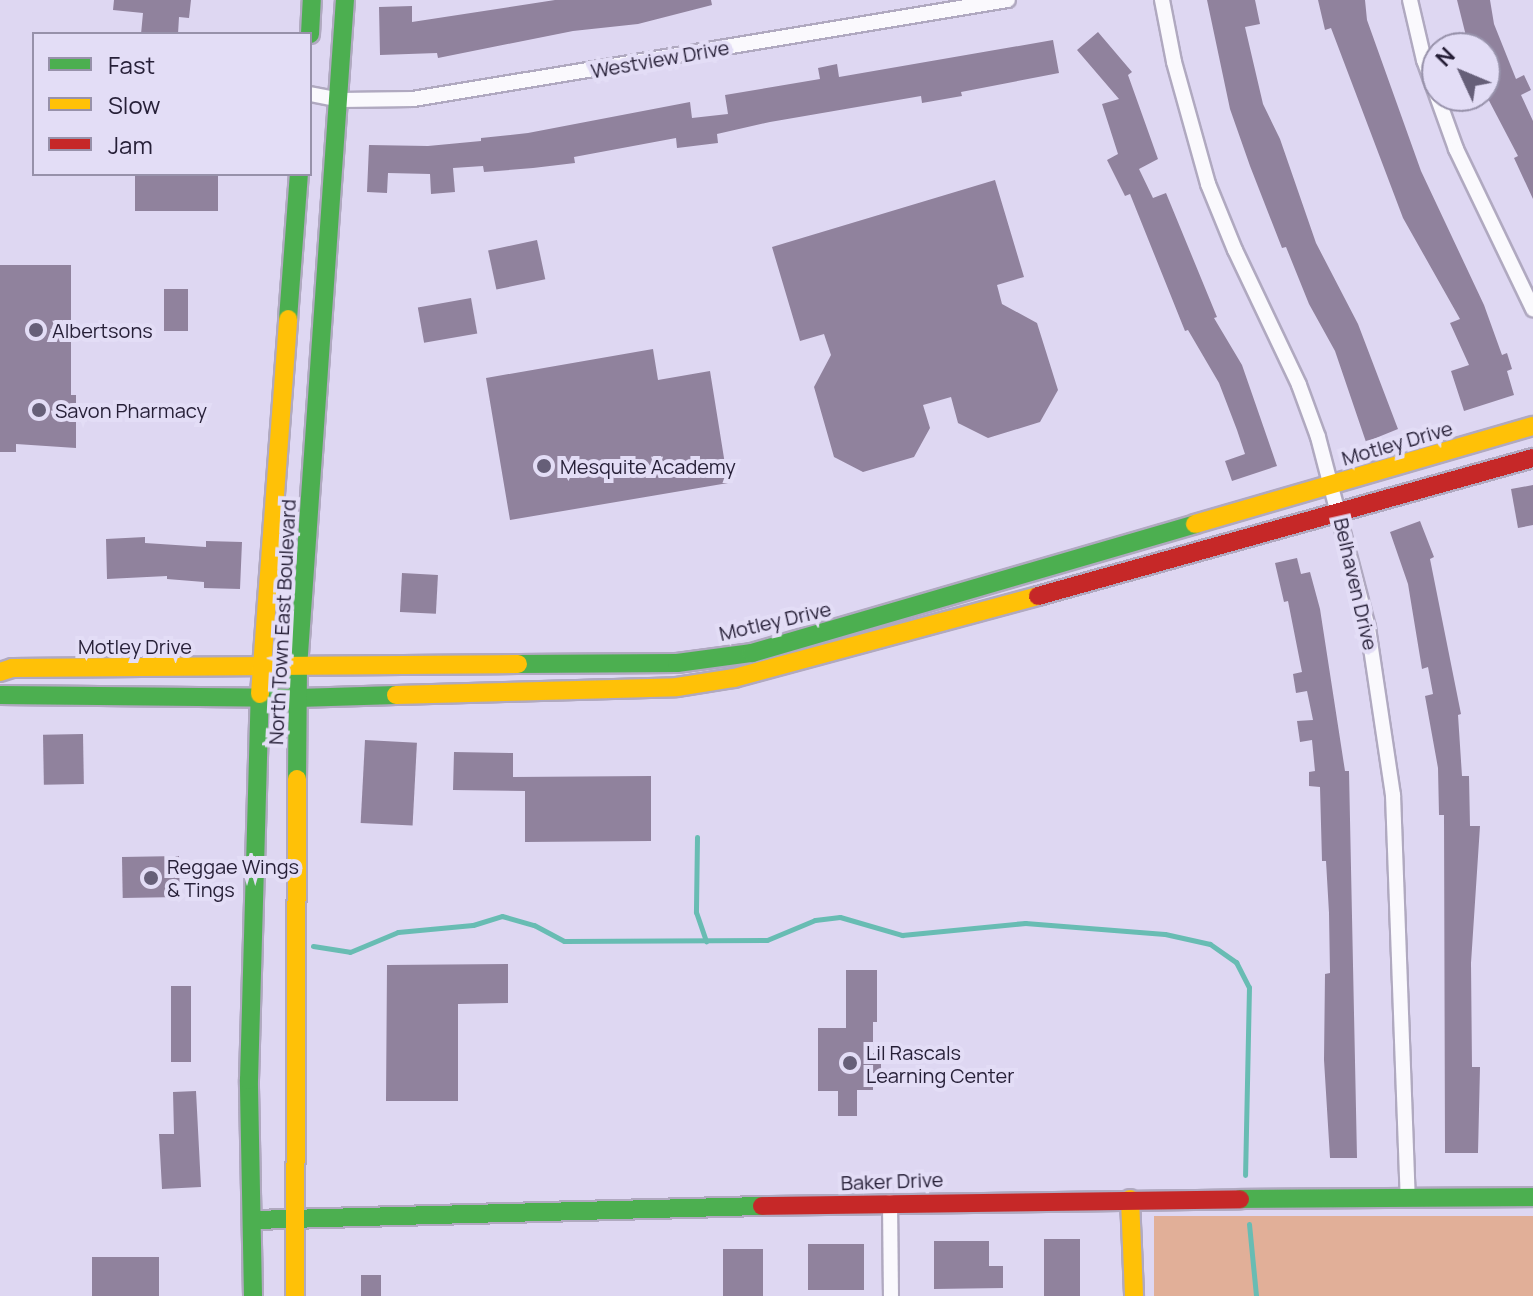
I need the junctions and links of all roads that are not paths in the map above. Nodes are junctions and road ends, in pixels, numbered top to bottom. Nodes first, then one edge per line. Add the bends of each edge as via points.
1 (312, 0) edge
2 (345, 0) edge
3 (1008, 0) edge
4 (1162, 0) edge
5 (1410, 0) edge
6 (310, 32) edge
7 (312, 94) edge
8 (341, 100) junction
9 (299, 176) edge
10 (1533, 309) edge
11 (284, 366) junction
12 (320, 368) junction
13 (1533, 426) edge
14 (1533, 458) edge
15 (1333, 484) junction
16 (1340, 514) junction
17 (1178, 528) junction
18 (1188, 555) junction
19 (677, 663) junction
20 (298, 668) junction
21 (261, 669) junction
22 (0, 672) edge
23 (677, 687) junction
24 (0, 695) edge
25 (261, 698) junction
26 (298, 698) junction
27 (1533, 1197) edge
28 (1408, 1198) junction
29 (1130, 1199) junction
30 (890, 1202) junction
31 (294, 1219) junction
32 (253, 1220) junction
33 (253, 1296) edge
34 (295, 1296) edge
35 (891, 1296) edge
36 (1134, 1296) edge

1 - 6 main road
2 - 8 main road, North Town East Boulevard
3 - 8 street, Westview Drive via 413,99
4 - 15 street, Belhaven Drive via 1208,184 1299,385
5 - 10 street via 1424,60 1456,149
7 - 8 street, Westview Drive
8 - 12 main road, North Town East Boulevard
9 - 11 main road, North Town East Boulevard
11 - 12 main road
11 - 21 main road, North Town East Boulevard
12 - 20 main road, North Town East Boulevard
13 - 15 main road, Motley Drive
14 - 16 main road
15 - 16 street, Belhaven Drive
15 - 17 main road, Motley Drive
16 - 18 main road
16 - 28 street, Belhaven Drive via 1368,628 1393,795
17 - 18 main road
17 - 19 main road, Motley Drive via 804,640
18 - 23 main road via 734,678
19 - 20 main road, Motley Drive
19 - 23 main road
20 - 21 main road, Motley Drive
20 - 26 main road, North Town East Boulevard
21 - 22 main road, Motley Drive
21 - 25 main road, North Town East Boulevard
23 - 26 main road
24 - 25 main road
25 - 26 main road
25 - 32 main road, North Town East Boulevard via 251,920
26 - 31 main road, North Town East Boulevard
27 - 28 main road, Baker Drive
28 - 29 main road, Baker Drive
29 - 30 main road, Baker Drive
29 - 36 main road
30 - 31 main road, Baker Drive
30 - 35 street
31 - 32 main road, Baker Drive
31 - 34 main road, North Town East Boulevard
32 - 33 main road, North Town East Boulevard

